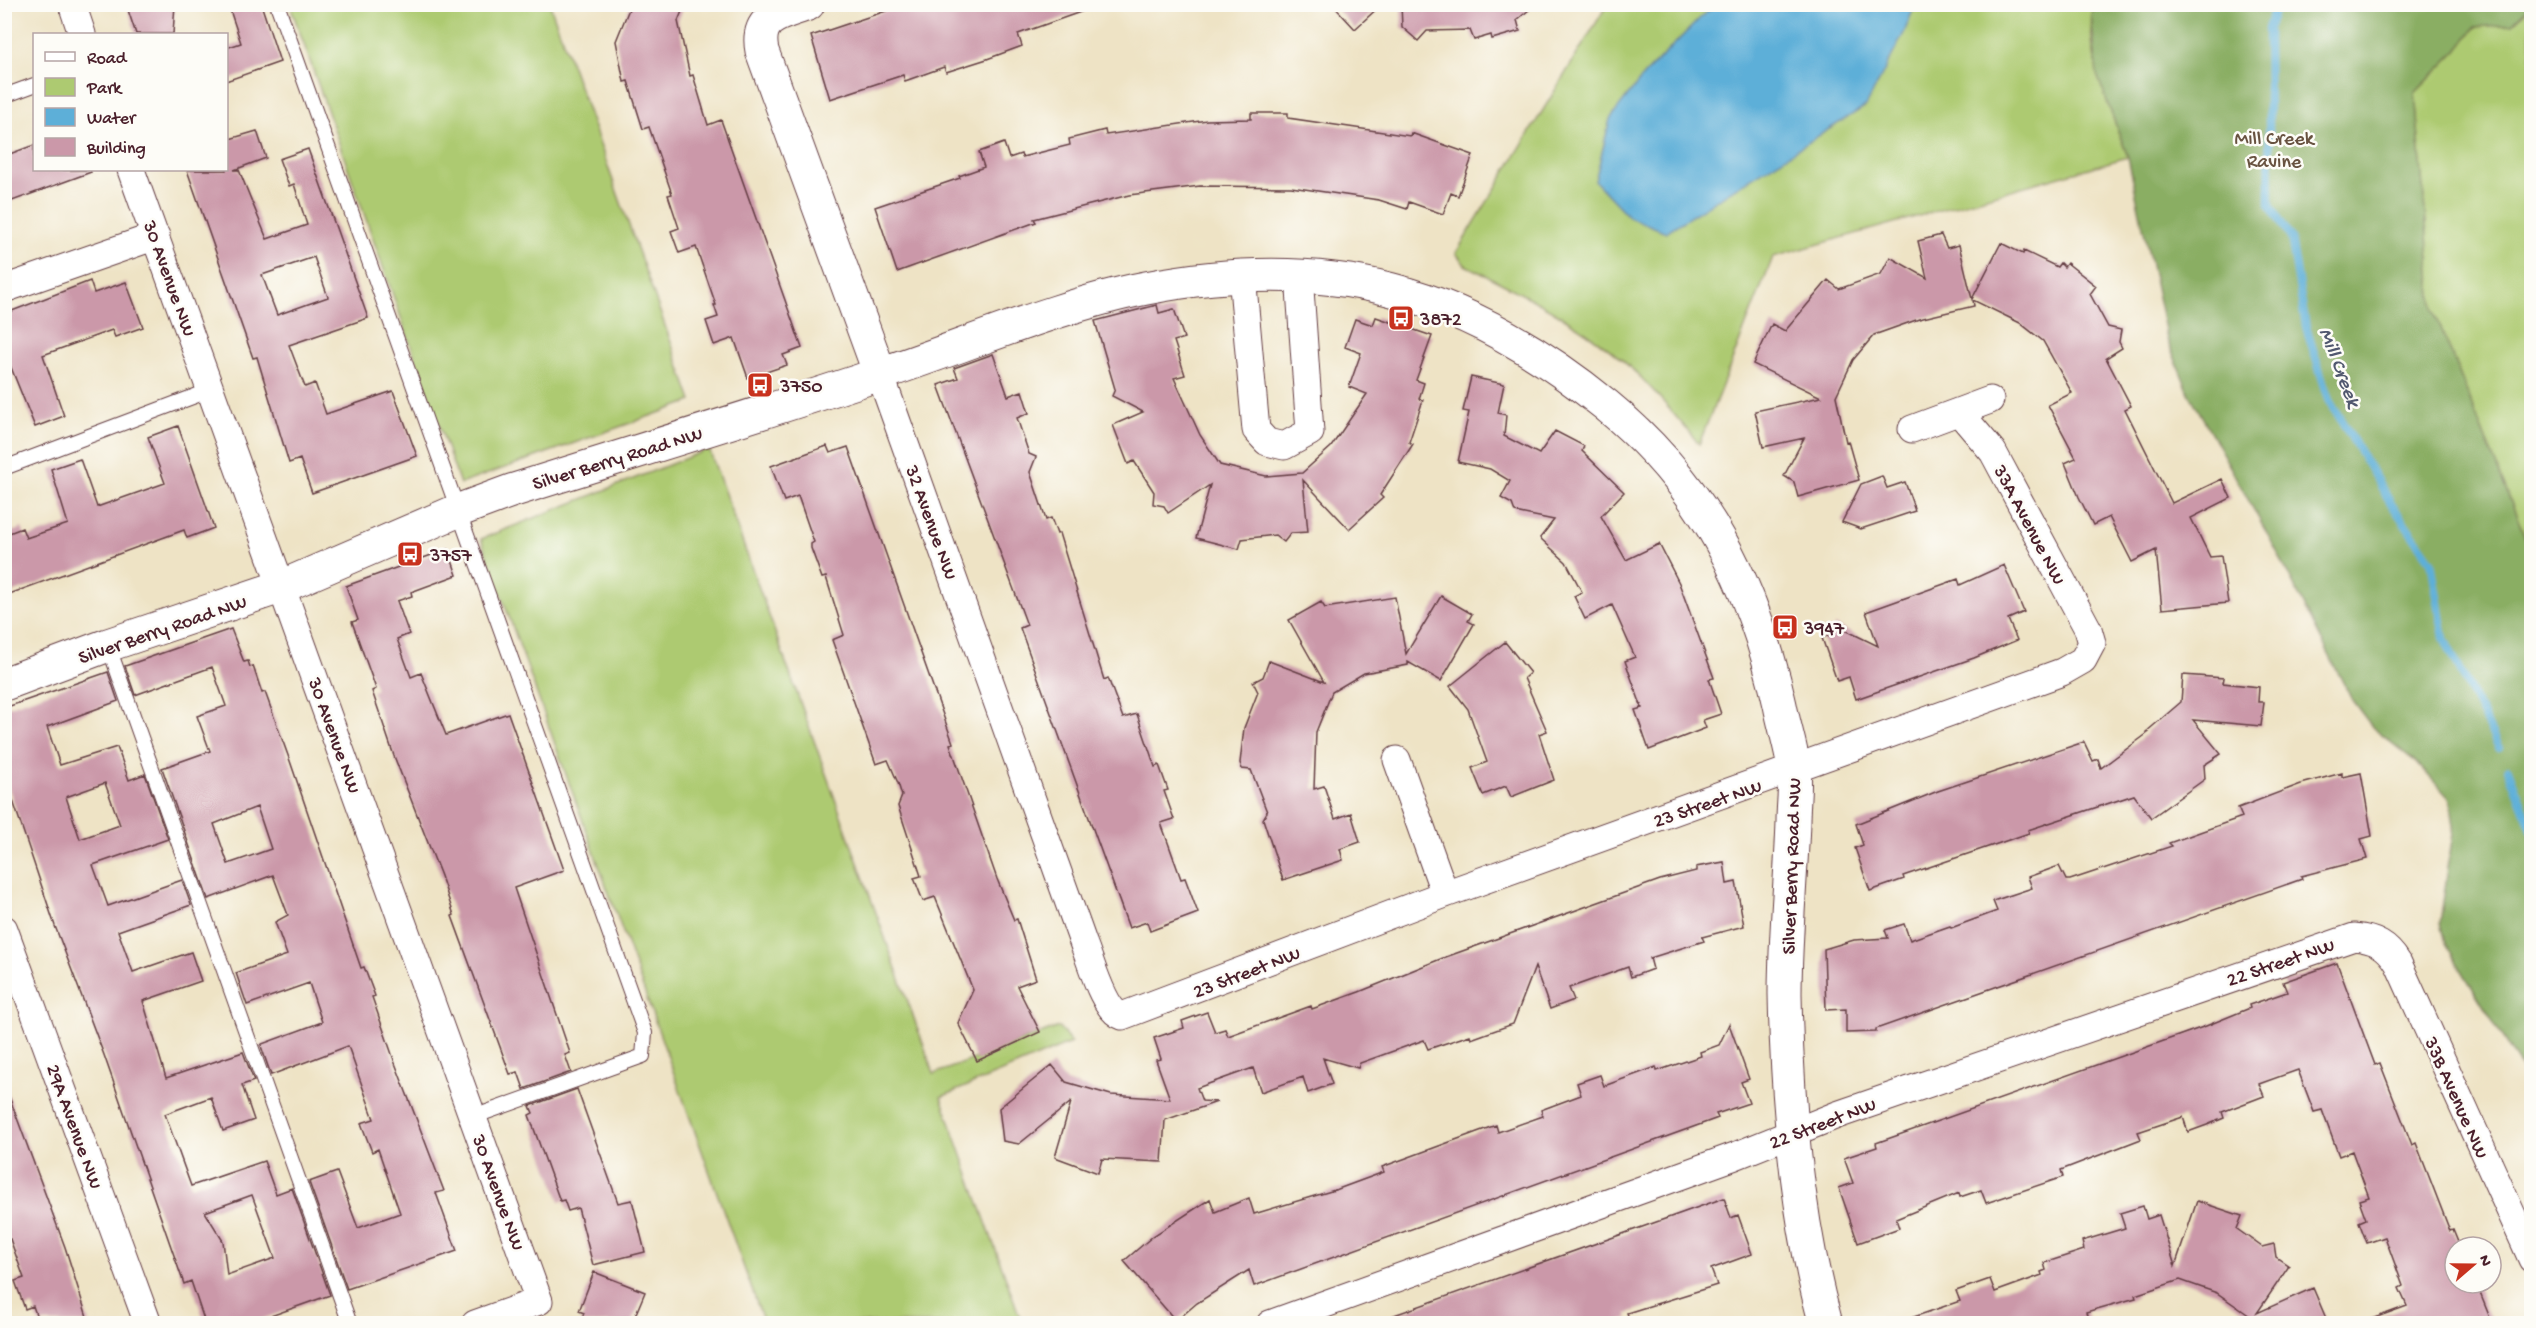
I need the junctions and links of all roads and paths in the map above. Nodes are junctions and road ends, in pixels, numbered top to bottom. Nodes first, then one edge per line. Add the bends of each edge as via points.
1 (72, 4) edge
2 (277, 4) edge
3 (808, 4) edge
4 (82, 33) edge
5 (33, 85) edge
6 (4, 96) edge
7 (132, 171) edge
8 (156, 236) junction
9 (1242, 274) junction
10 (1299, 275) junction
11 (4, 289) edge
12 (880, 374) junction
13 (211, 390) junction
14 (1990, 400) dead end
15 (1959, 412) junction
16 (1912, 429) dead end
17 (4, 468) edge
18 (457, 511) junction
19 (283, 586) junction
20 (2092, 643) joint
21 (108, 645) junction
22 (4, 684) edge
23 (1397, 760) dead end
24 (1794, 771) junction
25 (1445, 894) junction
26 (4, 929) edge
27 (2376, 941) joint
28 (1113, 1012) joint
29 (473, 1117) junction
30 (1794, 1132) junction
31 (2532, 1259) edge
32 (148, 1323) edge
33 (350, 1323) edge
34 (475, 1323) edge
35 (1270, 1323) edge
36 (1826, 1323) edge

1 - 4 street
2 - 18 lane
3 - 12 street, 32 Avenue NW via 770,19 760,29 762,51
5 - 6 lane
7 - 8 street, 30 Avenue NW
8 - 11 street
8 - 13 street, 30 Avenue NW
9 - 10 street, Silver Berry Road NW
9 - 10 street via 1256,430 1267,442 1284,446 1310,432
9 - 12 street, Silver Berry Road NW via 1142,288
10 - 24 street, Silver Berry Road NW via 1358,281 1439,302 1505,333 1581,385 1642,435 1697,500 1740,577 1773,676
12 - 18 street, Silver Berry Road NW
12 - 28 street, 32 Avenue NW via 1084,945
13 - 17 lane
13 - 19 street, 30 Avenue NW
14 - 15 street
15 - 16 street
15 - 20 street, 33A Avenue NW via 1993,452
18 - 19 street, Silver Berry Road NW
18 - 29 lane via 645,1033 643,1056
19 - 21 street, Silver Berry Road NW
19 - 29 street, 30 Avenue NW
20 - 24 street, 23 Street NW via 2083,660 2062,672
21 - 22 street, Silver Berry Road NW
21 - 33 lane
23 - 25 street
24 - 25 street, 23 Street NW
24 - 30 street, Silver Berry Road NW via 1785,992
25 - 28 street, 23 Street NW via 1137,1012 1122,1016
26 - 32 street, 29A Avenue NW
27 - 30 street, 22 Street NW via 2340,939
27 - 31 street, 33B Avenue NW via 2398,963
29 - 34 street, 30 Avenue NW via 539,1301
30 - 35 street, 22 Street NW
30 - 36 street, Silver Berry Road NW via 1804,1222

